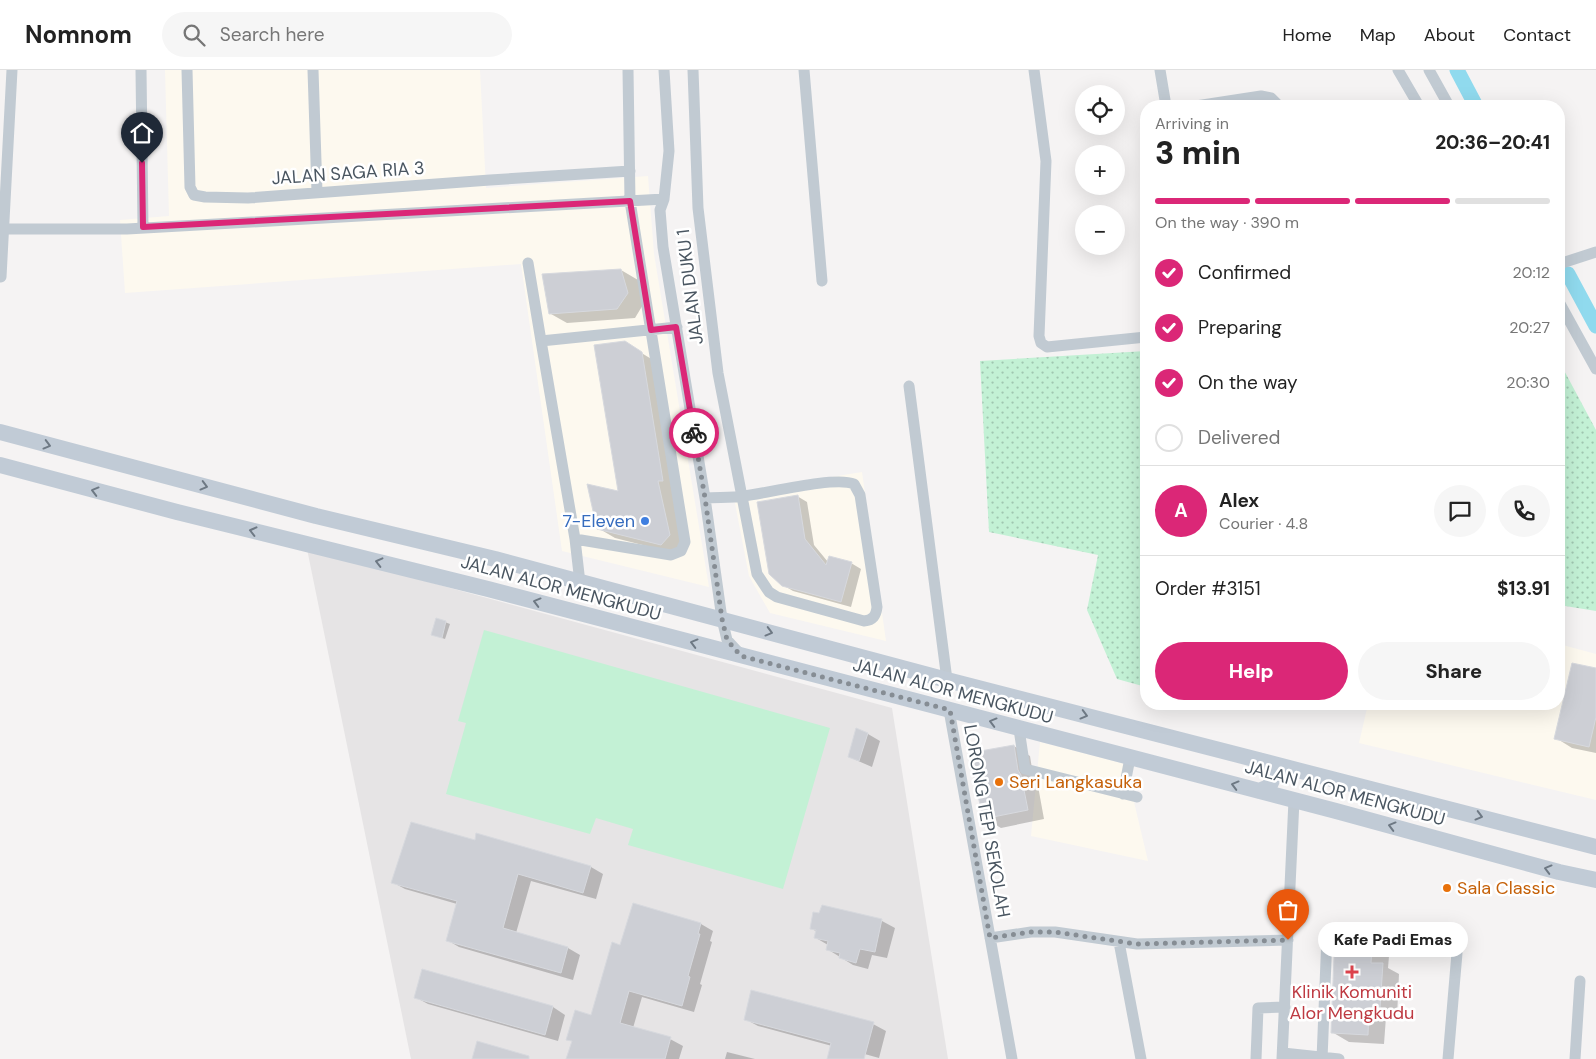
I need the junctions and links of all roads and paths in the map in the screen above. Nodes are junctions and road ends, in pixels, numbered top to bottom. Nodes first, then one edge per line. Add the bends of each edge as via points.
1 (12, 70) edge
2 (141, 70) edge
3 (187, 70) edge
4 (313, 70) edge
5 (628, 70) edge
6 (664, 70) edge
7 (694, 70) edge
8 (804, 70) edge
9 (1034, 70) edge
10 (1160, 70) edge
11 (1398, 70) edge
12 (1429, 70) edge
13 (1165, 100) edge
14 (1235, 100) edge
15 (1273, 100) edge
16 (1416, 100) edge
17 (1446, 100) edge
18 (630, 171) junction
19 (318, 192) junction
20 (664, 199) junction
21 (630, 201) junction
22 (143, 227) junction
23 (5, 229) junction
24 (1596, 252) edge
25 (1582, 256) junction
26 (1596, 259) edge
27 (1565, 262) edge
28 (528, 263) dead end
29 (1, 277) dead end
30 (822, 281) dead end
31 (1565, 313) edge
32 (676, 327) junction
33 (651, 330) junction
34 (1140, 338) edge
35 (541, 341) junction
36 (1596, 369) edge
37 (909, 386) dead end
38 (0, 432) edge
39 (0, 466) edge
40 (742, 497) junction
41 (705, 498) junction
42 (576, 539) junction
43 (580, 583) junction
44 (722, 619) junction
45 (741, 656) junction
46 (947, 680) junction
47 (950, 710) junction
48 (1019, 728) junction
49 (1130, 758) junction
50 (1258, 760) junction
51 (1259, 791) junction
52 (1124, 794) junction
53 (1137, 797) dead end
54 (1294, 800) junction
55 (1596, 847) edge
56 (1596, 880) edge
57 (1327, 936) dead end
58 (990, 938) junction
59 (1288, 940) junction
60 (1119, 942) junction
61 (1457, 953) dead end
62 (1580, 982) dead end
63 (1285, 1007) junction
64 (1283, 1056) edge
65 (1322, 1058) edge
66 (1012, 1059) edge
67 (1141, 1059) edge
68 (1256, 1059) edge
69 (1339, 1059) edge
70 (1448, 1059) edge
71 (1575, 1059) edge

1 - 23 street
2 - 22 street
3 - 19 street, JALAN SAGA RIA 3 via 190,187 194,195 248,198
4 - 19 street
5 - 18 street
6 - 20 street via 669,151
7 - 40 street, JALAN DUKU 1 via 698,208 705,276 718,373
8 - 30 street
9 - 34 street via 1046,161 1039,336 1047,347
10 - 13 street
11 - 16 street
12 - 17 street
14 - 15 street via 1261,96
18 - 19 street, JALAN SAGA RIA 3
18 - 21 street
20 - 21 street
20 - 32 street via 660,210 661,227
21 - 22 street
21 - 33 street
22 - 23 street
23 - 29 street
24 - 25 street
25 - 26 street
25 - 27 street
28 - 35 street
31 - 36 street
32 - 33 street
32 - 41 street
33 - 35 street
33 - 42 street via 685,542 681,551 672,555
35 - 42 street
37 - 46 street
38 -> 43 main road, JALAN ALOR MENGKUDU
45 -> 39 main road, JALAN ALOR MENGKUDU
40 - 40 street, JALAN DUKU 1 via 821,484 854,484 860,494 870,560 877,607 874,617 864,621 769,592 758,574
40 - 41 street
41 - 44 street
42 - 43 street
43 - 44 main road, JALAN ALOR MENGKUDU
44 - 45 street via 727,640
44 -> 46 main road, JALAN ALOR MENGKUDU
45 - 47 main road, JALAN ALOR MENGKUDU
46 -> 50 main road, JALAN ALOR MENGKUDU
48 -> 47 main road, JALAN ALOR MENGKUDU
47 - 58 street, LORONG TEPI SEKOLAH
48 - 49 main road, JALAN ALOR MENGKUDU
48 - 52 street via 1025,769
51 -> 49 main road, JALAN ALOR MENGKUDU
49 - 52 street
50 - 51 main road via 1273,778 1269,787
50 -> 55 main road, JALAN ALOR MENGKUDU
51 - 54 main road, JALAN ALOR MENGKUDU
52 - 53 street
56 -> 54 main road, JALAN ALOR MENGKUDU
54 - 59 street
57 - 65 street
58 - 60 street via 1047,932
58 - 66 street, LORONG TEPI SEKOLAH
59 - 60 street
59 - 63 street
60 - 67 street
61 - 70 street
62 - 71 street
63 - 64 street
63 - 68 street via 1258,1008
64 - 65 street
65 - 69 street

